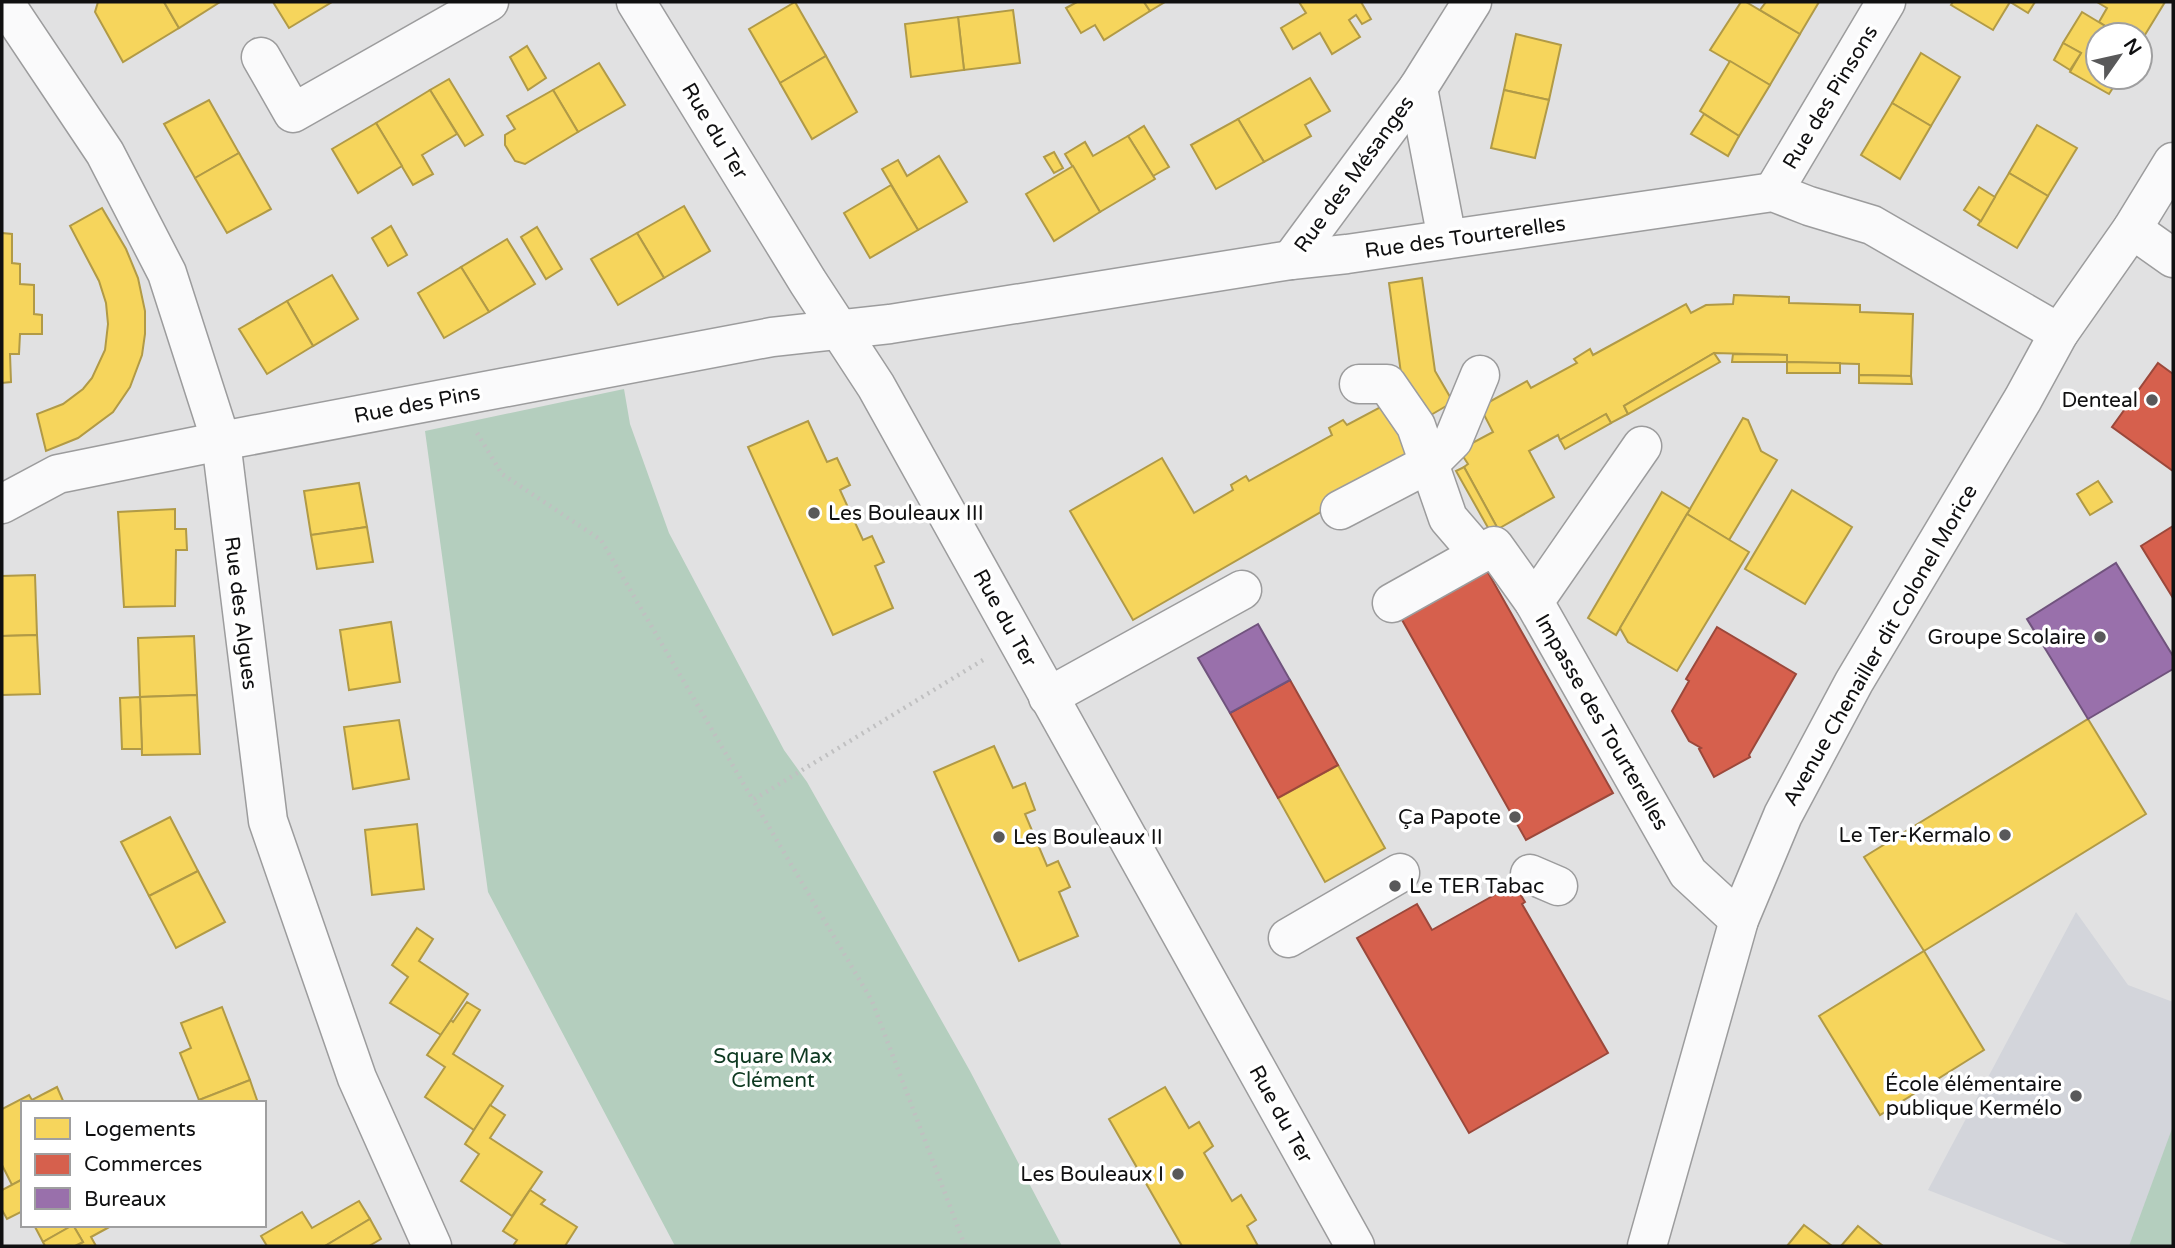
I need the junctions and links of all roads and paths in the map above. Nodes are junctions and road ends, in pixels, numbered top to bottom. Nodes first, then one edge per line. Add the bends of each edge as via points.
1 (4, 2) edge
2 (489, 2) edge
3 (636, 2) edge
4 (1472, 2) edge
5 (1886, 2) edge
6 (261, 57) dead end
7 (1418, 88) junction
8 (2173, 162) edge
9 (1773, 192) junction
10 (2132, 229) junction
11 (1447, 239) junction
12 (2173, 258) edge
13 (1291, 260) junction
14 (840, 328) junction
15 (2059, 333) junction
16 (1480, 375) dead end
17 (1359, 384) dead end
18 (455, 397) junction
19 (221, 441) junction
20 (1642, 446) dead end
21 (1430, 463) junction
22 (2, 503) edge
23 (1340, 510) dead end
24 (1479, 554) junction
25 (1242, 590) dead end
26 (1534, 602) junction
27 (1392, 603) dead end
28 (1016, 639) junction
29 (1048, 697) junction
30 (753, 800) junction
31 (1400, 873) dead end
32 (1739, 920) junction
33 (1288, 938) dead end
34 (432, 1246) edge
35 (965, 1246) edge
36 (1355, 1246) edge
37 (1647, 1246) edge

1 - 19 street, Rue des Algues via 105,153 167,273
2 - 6 street via 293,113
3 - 14 street, Rue du Ter
4 - 7 street, Rue des Mésanges
5 - 9 street, Rue des Pinsons
7 - 11 street, Rue des Mésanges
7 - 13 street, Rue des Mésanges
8 - 10 street, Avenue Chenailler dit Colonel Morice
9 - 11 street, Rue des Tourterelles
9 - 15 street, Rue des Tourterelles via 1872,225
10 - 12 street
10 - 15 street, Avenue Chenailler dit Colonel Morice
11 - 13 street, Rue des Tourterelles
13 - 14 street, Rue des Tourterelles
14 - 18 street, Rue des Pins
14 - 28 street, Rue du Ter
15 - 32 street, Avenue Chenailler dit Colonel Morice via 1854,682 1783,815
16 - 21 street via 1453,440
17 - 21 street via 1387,384 1416,426
18 - 19 street, Rue des Pins
18 - 30 path via 502,474 601,540
19 - 22 street, Rue des Pins via 58,474
19 - 34 street, Rue des Algues via 268,821 357,1077
20 - 26 street, Impasse des Tourterelles
21 - 23 street
21 - 24 street via 1448,518
24 - 26 street via 1494,545
24 - 27 street
25 - 29 street
26 - 32 street, Impasse des Tourterelles via 1688,873
28 - 29 street, Rue du Ter
28 - 30 path
29 - 36 street, Rue du Ter
30 - 35 path via 872,1001
31 - 33 street
32 - 37 street, Avenue Chenailler dit Colonel Morice

